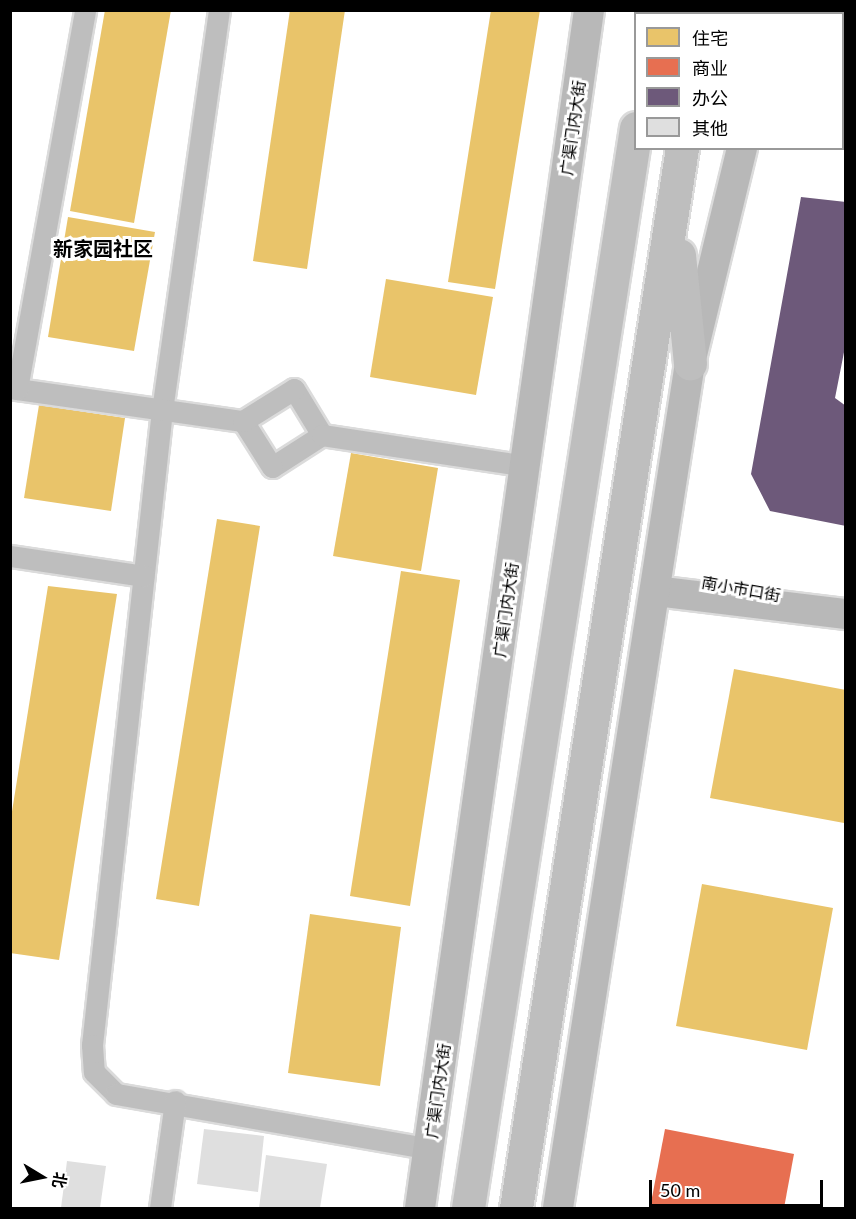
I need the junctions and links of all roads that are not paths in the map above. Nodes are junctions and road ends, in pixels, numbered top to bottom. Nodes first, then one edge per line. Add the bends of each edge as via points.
1 (85, 10) edge
2 (219, 10) edge
3 (589, 10) edge
4 (634, 141) edge
5 (682, 150) edge
6 (742, 150) edge
7 (675, 207) junction
8 (690, 363) junction
9 (14, 388) edge
10 (162, 410) junction
11 (243, 421) junction
12 (322, 435) junction
13 (527, 466) junction
14 (10, 556) edge
15 (144, 576) junction
16 (656, 583) junction
17 (834, 613) edge
18 (175, 1101) junction
19 (430, 1149) junction
20 (160, 1209) edge
21 (420, 1209) edge
22 (468, 1209) edge
23 (516, 1209) edge
24 (558, 1209) edge

1 - 9 street
2 - 10 street
3 - 13 street, 广渠门内大街
4 - 22 main road
5 - 7 main road
6 - 8 street
7 - 8 main road
7 - 23 main road
8 - 16 street
9 - 10 street
10 - 11 street
10 - 15 street
11 - 12 street via 272,467
11 - 12 street via 294,389
12 - 13 street
13 - 19 street, 广渠门内大街
14 - 15 street
15 - 18 street via 93,1063 94,1072 116,1094
16 - 17 street, 南小市口街
16 - 24 street
18 - 19 street
18 - 20 street
19 - 21 street, 广渠门内大街

